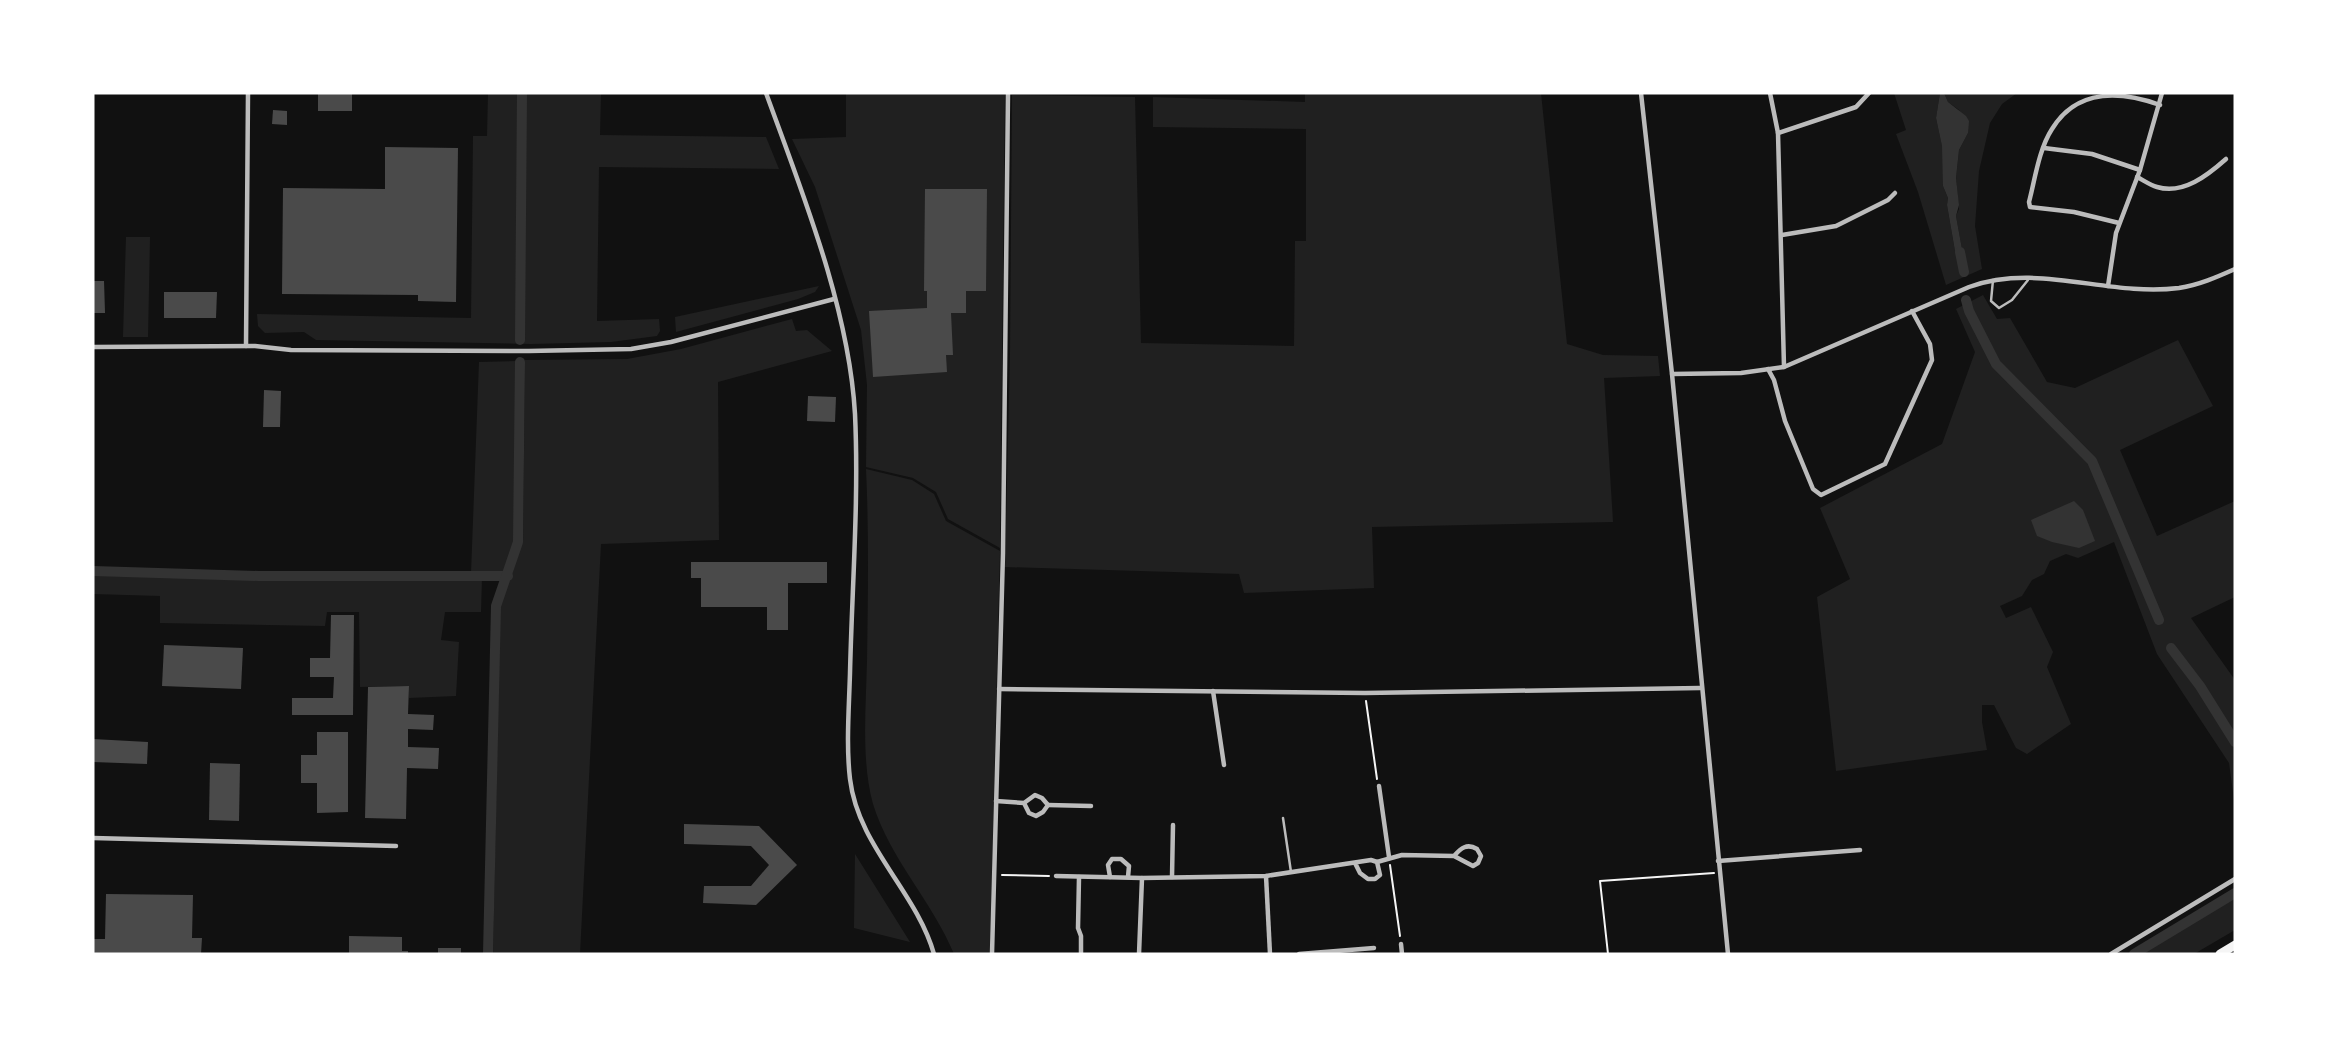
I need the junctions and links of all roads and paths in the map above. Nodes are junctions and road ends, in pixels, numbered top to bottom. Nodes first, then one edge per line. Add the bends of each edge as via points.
1 (248, 93) edge
2 (766, 93) edge
3 (1008, 93) edge
4 (1641, 93) edge
5 (1770, 93) edge
6 (1869, 93) edge
7 (2162, 93) edge
8 (2160, 105) junction
9 (1778, 133) junction
10 (2044, 148) junction
11 (2226, 159) dead end
12 (2140, 170) junction
13 (2137, 177) junction
14 (1895, 193) dead end
15 (2119, 223) junction
16 (1782, 235) junction
17 (2235, 269) edge
18 (2031, 276) junction
19 (1993, 280) junction
20 (2108, 286) junction
21 (834, 299) junction
22 (1912, 311) junction
23 (246, 345) junction
24 (93, 347) edge
25 (1784, 367) junction
26 (1768, 369) junction
27 (1672, 374) junction
28 (1700, 688) junction
29 (999, 689) junction
30 (1213, 691) junction
31 (1365, 693) junction
32 (1224, 765) dead end
33 (1379, 786) joint
34 (996, 801) junction
35 (1024, 803) junction
36 (1048, 805) junction
37 (1091, 806) dead end
38 (1283, 818) dead end
39 (1173, 825) dead end
40 (93, 838) edge
41 (396, 846) dead end
42 (1860, 850) dead end
43 (1454, 856) junction
44 (1389, 857) junction
45 (1718, 861) junction
46 (1377, 862) junction
47 (1355, 863) junction
48 (1291, 872) junction
49 (1719, 873) junction
50 (994, 875) junction
51 (1056, 876) joint
52 (1266, 876) junction
53 (1079, 877) junction
54 (1110, 877) junction
55 (1128, 877) junction
56 (1172, 877) junction
57 (1142, 878) junction
58 (2235, 879) edge
59 (1401, 944) joint
60 (2235, 945) edge
61 (1374, 948) dead end
62 (934, 954) edge
63 (992, 954) edge
64 (1081, 954) edge
65 (1139, 954) edge
66 (1270, 954) edge
67 (1300, 954) edge
68 (1402, 954) edge
69 (1608, 954) edge
70 (1728, 954) edge
71 (2111, 954) edge
72 (2220, 954) edge

1 - 23 street
2 - 21 street
3 - 29 street
4 - 27 street
5 - 9 street
6 - 9 street via 1856,107
7 - 8 street
8 - 10 street via 2114,94 2095,97 2069,109 2052,128
8 - 12 street
9 - 16 street
10 - 12 street via 2092,154
10 - 15 street via 2030,207
11 - 13 street via 2181,188 2158,187
12 - 13 street
13 - 15 street
14 - 16 street via 1836,226
15 - 20 street
16 - 25 street
17 - 20 street via 2180,288
18 - 19 street
18 - 19 lane via 2012,300 1998,308 1991,301
18 - 20 street
19 - 22 street
21 - 23 street via 631,349 305,350
21 - 62 street via 846,342 855,412 850,779 856,809 913,905
22 - 25 street
22 - 26 street via 1930,344 1932,360 1885,464 1821,495 1813,489
23 - 24 street
25 - 26 street
26 - 27 street
27 - 28 street
28 - 31 street
28 - 45 street
29 - 30 street
29 - 34 street
30 - 31 street
30 - 32 street
31 - 33 path
33 - 44 street
34 - 35 street
34 - 50 street
35 - 36 street via 1035,795
35 - 36 street via 1028,813 1036,816
36 - 37 street
38 - 48 lane
39 - 56 street
40 - 41 street
42 - 45 street
43 - 43 street via 1473,866 1481,856 1477,849 1466,846
43 - 44 street
44 - 46 street
44 - 59 path
45 - 49 street
46 - 47 street
46 - 47 street via 1380,875 1375,879 1360,873
47 - 48 street
48 - 52 street
49 - 69 path via 1600,881
49 - 70 street
50 - 51 path
50 - 63 street
51 - 53 street
52 - 56 street
52 - 66 street
53 - 54 street
53 - 64 street
54 - 55 street
54 - 55 street via 1108,865 1112,859 1121,859 1129,866
55 - 57 street
56 - 57 street
57 - 65 street
58 - 71 street
59 - 68 street
60 - 72 highway
61 - 67 street

